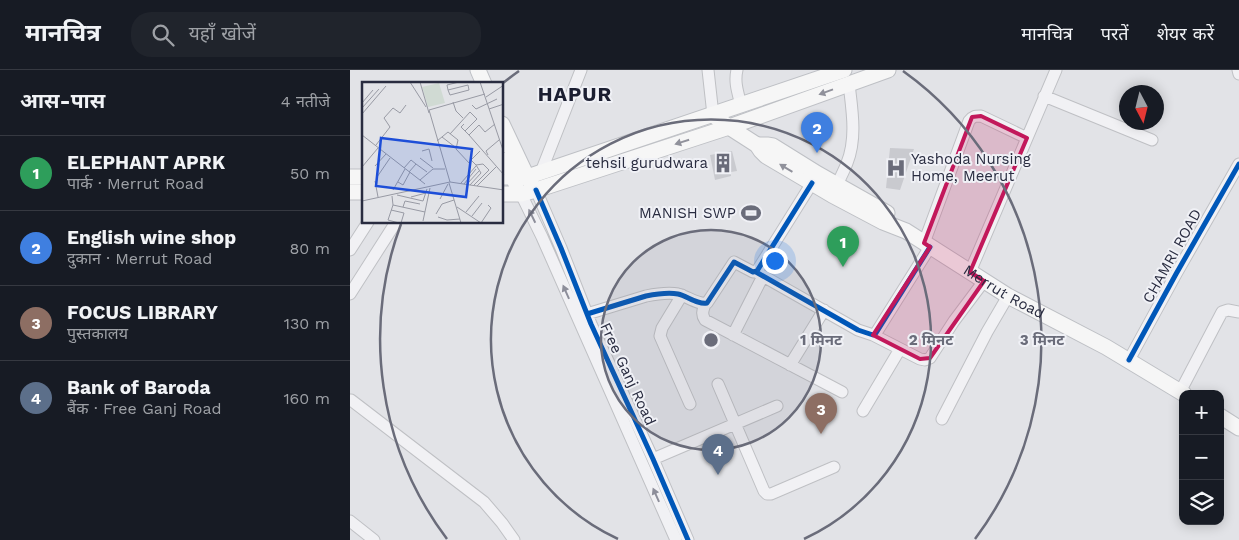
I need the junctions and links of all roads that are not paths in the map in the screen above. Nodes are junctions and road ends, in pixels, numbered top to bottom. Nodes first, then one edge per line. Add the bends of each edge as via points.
1 (468, 70) edge
2 (478, 70) edge
3 (580, 70) edge
4 (708, 70) edge
5 (736, 70) edge
6 (888, 70) edge
7 (1056, 70) edge
8 (1238, 70) edge
9 (1239, 74) edge
10 (847, 77) edge
11 (473, 82) edge
12 (483, 82) edge
13 (1044, 96) junction
14 (741, 105) junction
15 (713, 115) junction
16 (729, 127) junction
17 (504, 133) edge
18 (1027, 138) junction
19 (1152, 140) dead end
20 (628, 143) junction
21 (758, 145) junction
22 (504, 156) edge
23 (635, 158) junction
24 (1239, 164) edge
25 (541, 172) junction
26 (514, 177) edge
27 (812, 184) junction
28 (837, 185) junction
29 (528, 192) junction
30 (504, 194) edge
31 (367, 224) edge
32 (395, 224) edge
33 (906, 232) junction
34 (927, 245) junction
35 (350, 250) edge
36 (970, 272) junction
37 (760, 274) junction
38 (984, 281) junction
39 (350, 294) edge
40 (682, 295) junction
41 (1008, 296) junction
42 (705, 304) junction
43 (824, 310) junction
44 (1239, 312) edge
45 (587, 314) junction
46 (733, 335) junction
47 (873, 335) junction
48 (900, 349) junction
49 (1129, 360) junction
50 (790, 365) junction
51 (718, 384) dead end
52 (1183, 390) edge
53 (1179, 391) edge
54 (842, 392) dead end
55 (351, 400) edge
56 (690, 404) dead end
57 (777, 406) dead end
58 (863, 411) dead end
59 (942, 419) dead end
60 (1224, 419) edge
61 (736, 424) junction
62 (1239, 428) edge
63 (653, 460) junction
64 (834, 467) dead end
65 (350, 521) edge
66 (374, 540) edge
67 (514, 540) edge
68 (676, 540) edge
69 (688, 540) edge

1 - 11 main road
2 - 12 main road
3 - 25 street
4 - 15 street
5 - 14 street
6 - 10 main road
7 - 13 street
8 - 9 street
10 - 14 main road
10 -> 16 main road
10 - 28 street via 853,136 848,162
13 - 18 street
13 - 19 street
14 - 15 main road
15 - 16 main road, Merrut Road
15 - 20 main road
16 - 21 main road, Merrut Road
16 -> 23 main road
17 - 26 main road
18 - 34 street via 981,116 972,117
18 - 36 street
20 - 23 main road
20 - 25 main road
27 -> 21 main road, Merrut Road via 766,156
21 - 28 main road, Merrut Road via 773,146
22 - 26 main road
23 - 29 main road
24 - 49 street, CHAMRI ROAD
25 - 26 main road
26 - 29 main road
27 - 33 main road, Merrut Road
27 - 37 street
28 - 33 main road, Merrut Road via 889,214
29 - 30 main road
29 - 45 street, Free Ganj Road via 561,248
68 -> 29 street via 542,238
31 - 35 street
32 - 39 street
33 - 34 main road, Merrut Road
34 - 36 main road, Merrut Road
34 - 47 street
36 - 38 main road, Merrut Road
37 - 42 street via 734,262
37 - 43 street
37 - 46 street
38 - 41 main road, Merrut Road
38 - 48 street via 930,358 925,360
40 - 42 street
40 - 45 street via 646,296
40 - 56 street via 660,336
41 - 49 main road, Merrut Road
41 - 59 street
42 - 46 street via 702,317
43 - 47 street
43 - 50 street
44 - 52 street via 1222,312
45 - 63 street, Free Ganj Road
46 - 50 street
47 - 48 street
48 - 58 street
49 - 53 main road, Merrut Road
50 - 54 street
51 - 61 street
55 - 67 street via 484,502
57 - 61 street
60 - 62 main road
61 - 63 street
61 - 64 street via 767,494
63 - 69 street, Free Ganj Road
65 - 66 street

